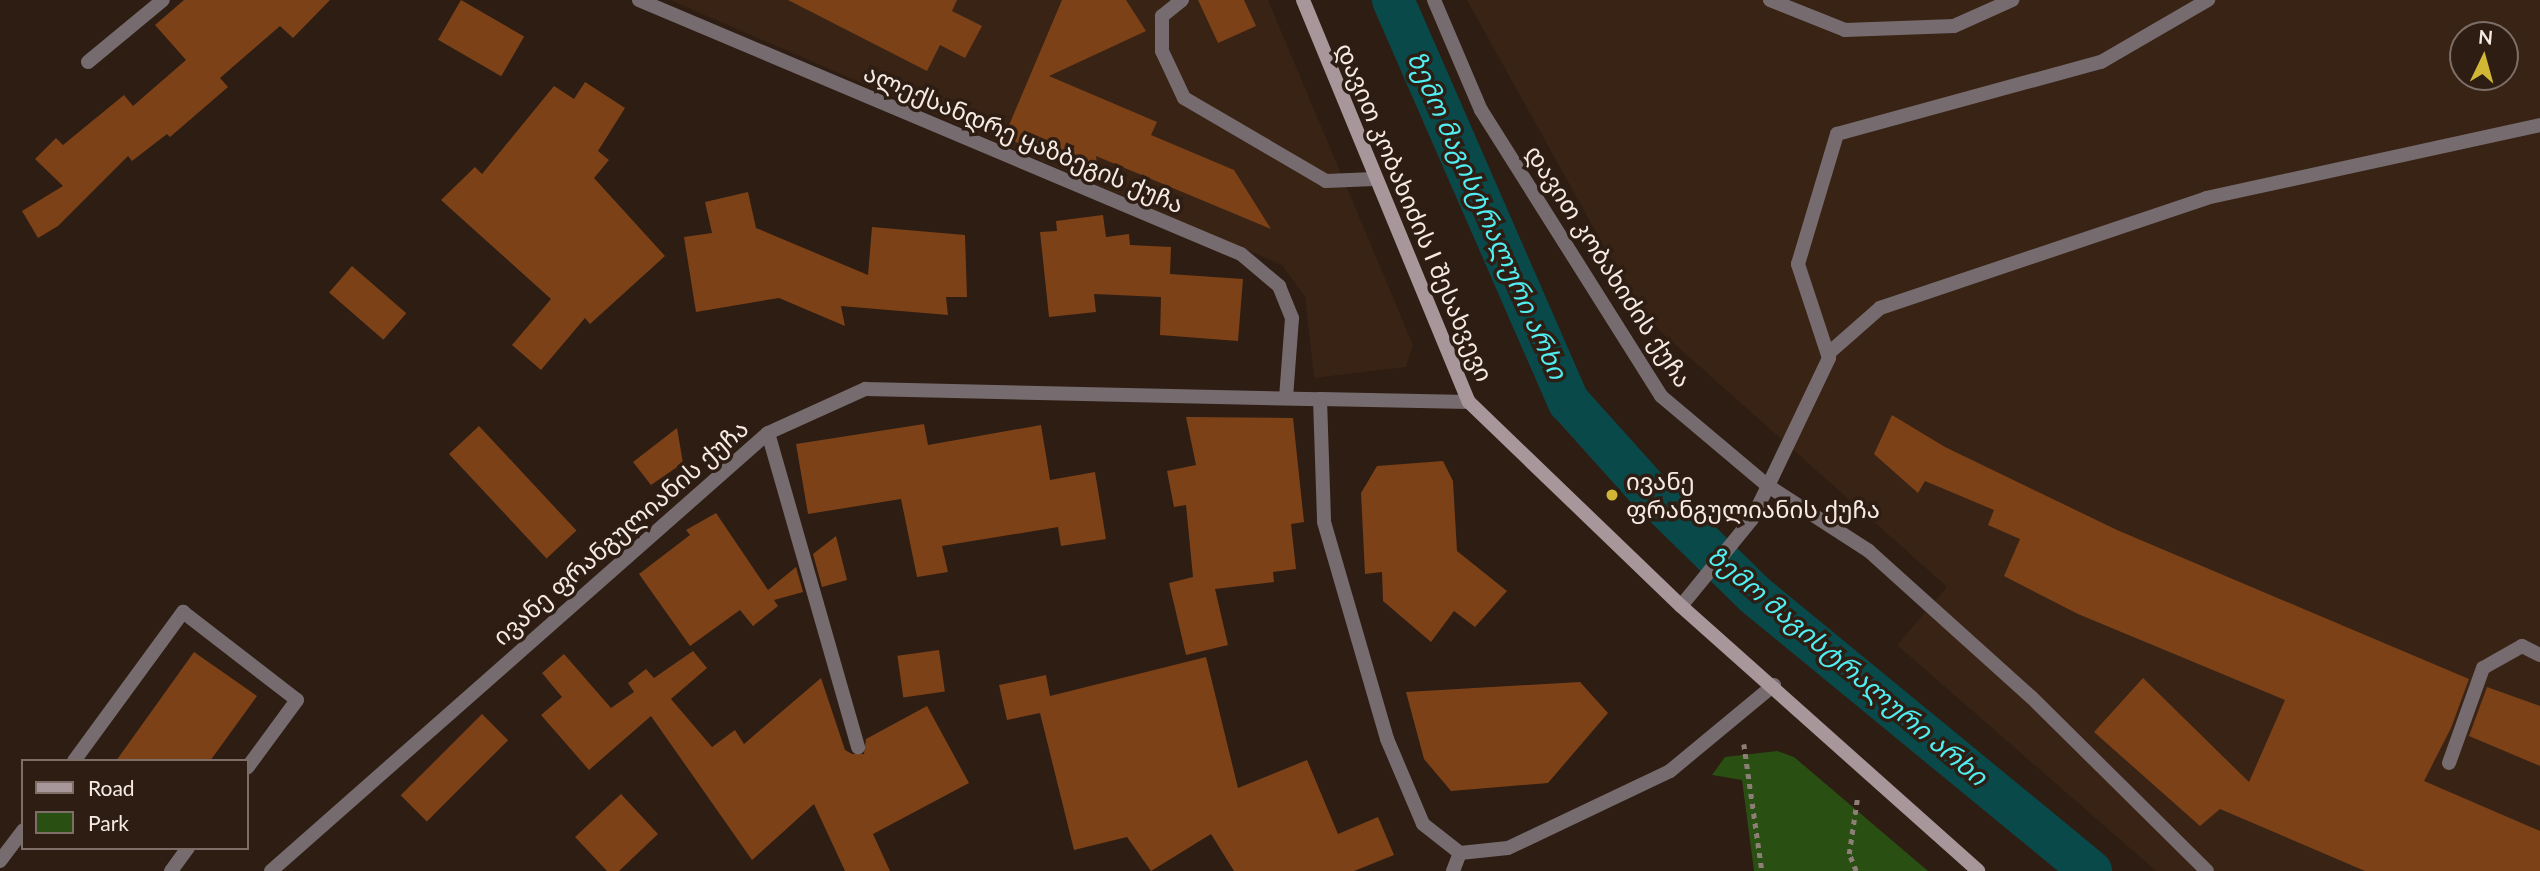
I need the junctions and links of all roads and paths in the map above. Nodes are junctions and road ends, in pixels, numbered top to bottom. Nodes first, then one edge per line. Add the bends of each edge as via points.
1 (163, 0) edge
2 (639, 0) edge
3 (1182, 0) edge
4 (1303, 0) edge
5 (1434, 0) edge
6 (1770, 0) edge
7 (2012, 0) edge
8 (2208, 0) edge
9 (88, 62) dead end
10 (2540, 125) edge
11 (1374, 179) junction
12 (1830, 352) junction
13 (1286, 398) junction
14 (1321, 400) junction
15 (1469, 402) junction
16 (768, 433) junction
17 (1768, 486) junction
18 (1681, 606) junction
19 (2540, 655) edge
20 (1774, 685) junction
21 (1741, 712) junction
22 (858, 747) dead end
23 (75, 759) edge
24 (2449, 763) dead end
25 (1862, 765) junction
26 (248, 767) edge
27 (21, 833) edge
28 (187, 850) edge
29 (1460, 853) junction
30 (0, 861) edge
31 (172, 871) edge
32 (271, 871) edge
33 (1453, 871) edge
34 (1762, 871) edge
35 (1856, 871) edge
36 (1978, 871) edge
37 (2207, 871) edge

1 - 9 street
2 - 13 street, ალექსანდრე ყაზბეგის ქუჩა via 1241,254 1279,286 1292,318
3 - 11 street via 1162,16 1162,51 1184,98 1326,181
4 - 11 street, დავით კობახიძის I შესახვევი
5 - 17 street, დავით კობახიძის ქუჩა via 1481,110 1661,396
6 - 7 street via 1845,30 1954,26
8 - 12 street via 2101,62 1837,134 1798,264
10 - 12 street via 2206,198 1880,308
11 - 15 street, დავით კობახიძის I შესახვევი
12 - 17 street
13 - 14 street, ივანე ფრანგულიანის ქუჩა
13 - 16 street, ივანე ფრანგულიანის ქუჩა via 865,389
14 - 15 street, ივანე ფრანგულიანის ქუჩა
14 - 29 street via 1324,522 1387,740 1423,824
15 - 18 street, დავით კობახიძის I შესახვევი
16 - 22 street
16 - 32 street, ივანე ფრანგულიანის ქუჩა
17 - 18 street via 1752,519
17 - 37 street, დავით კობახიძის ქუჩა via 1868,551 2031,697
18 - 20 street
19 - 24 street via 2522,646 2483,668
20 - 21 street
20 - 25 street
21 - 29 street via 1670,771 1508,848
21 - 34 path
23 - 26 street via 183,612 297,700
25 - 35 path via 1849,854
25 - 36 street
27 - 30 street
28 - 31 street
29 - 33 street

